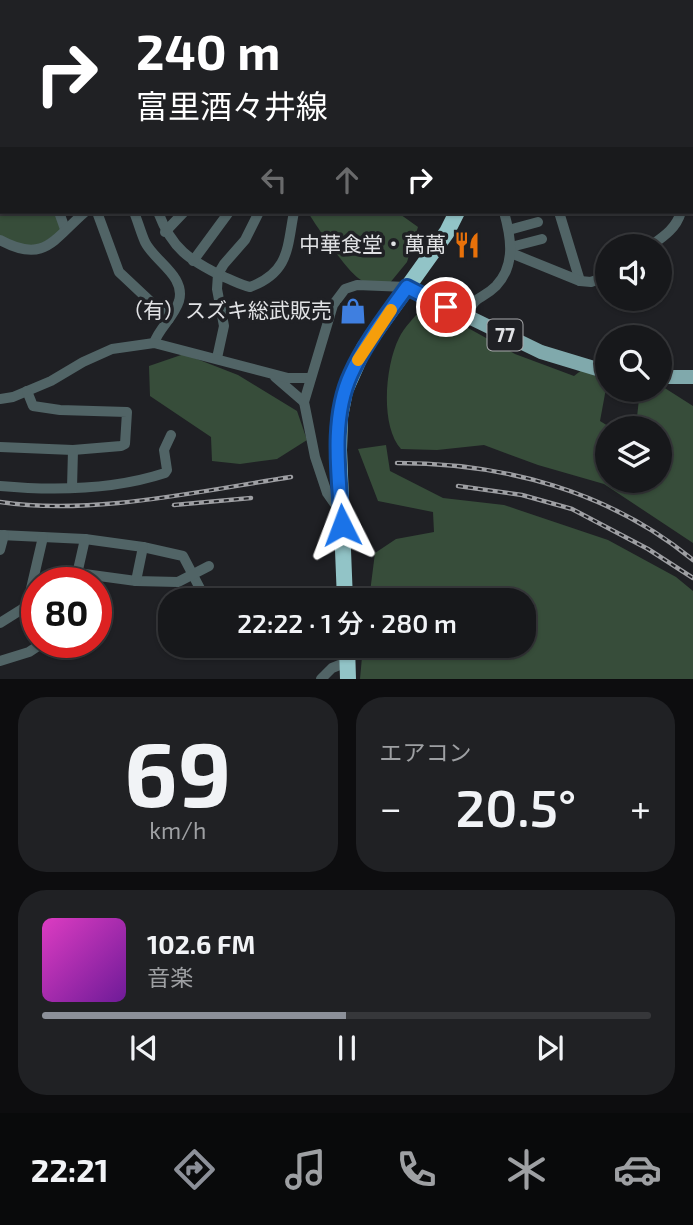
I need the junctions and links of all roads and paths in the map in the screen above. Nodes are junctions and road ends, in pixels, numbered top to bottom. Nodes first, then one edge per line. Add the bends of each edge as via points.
1 (60, 214) edge
2 (83, 214) edge
3 (98, 214) edge
4 (135, 214) edge
5 (159, 214) edge
6 (182, 214) edge
7 (228, 214) edge
8 (258, 214) edge
9 (294, 214) edge
10 (456, 214) edge
11 (505, 214) edge
12 (560, 214) edge
13 (680, 214) edge
14 (538, 222) dead end
15 (65, 229) junction
16 (509, 230) junction
17 (165, 232) junction
18 (666, 234) edge
19 (542, 239) dead end
20 (0, 240) edge
21 (511, 250) junction
22 (193, 261) junction
23 (218, 274) junction
24 (595, 280) edge
25 (580, 281) junction
26 (407, 287) junction
27 (466, 317) junction
28 (169, 319) junction
29 (154, 343) junction
30 (217, 358) junction
31 (595, 368) edge
32 (271, 374) junction
33 (310, 377) junction
34 (672, 377) edge
35 (693, 377) edge
36 (27, 391) junction
37 (0, 399) edge
38 (304, 402) junction
39 (171, 435) dead end
40 (0, 447) edge
41 (73, 450) junction
42 (0, 486) edge
43 (72, 488) junction
44 (341, 504) junction
45 (2, 535) edge
46 (43, 537) junction
47 (85, 539) junction
48 (143, 547) junction
49 (0, 550) edge
50 (209, 566) dead end
51 (79, 567) edge
52 (192, 576) junction
53 (112, 580) edge
54 (136, 581) junction
55 (199, 588) edge
56 (344, 588) edge
57 (0, 624) edge
58 (21, 654) edge
59 (343, 658) edge
60 (347, 658) edge
61 (0, 661) edge
62 (321, 679) edge
63 (348, 679) edge

1 - 15 street
2 - 15 street
3 - 28 street via 119,272
4 - 28 street via 153,255 179,282 180,299
5 - 17 street
6 - 17 street
7 - 22 street
8 - 23 street via 245,240
9 - 23 street via 287,252 272,275 250,287
10 - 26 highway
11 - 16 street
12 - 25 street
13 - 18 street
14 - 16 street
15 - 20 street via 34,252
16 - 21 street
17 - 22 street
19 - 21 street
21 - 25 street
21 - 27 street via 498,284 474,300
22 - 23 street
23 - 30 street via 224,326
24 - 25 street
26 - 27 main road, 77
26 - 33 street via 357,285 345,289 333,305
26 - 44 highway via 364,348 345,391 339,426
27 - 31 main road, 77 via 541,352
28 - 29 street
29 - 30 street
29 - 36 street via 101,353
30 - 32 street
32 - 33 street
32 - 38 street
33 - 38 street
34 - 35 main road
36 - 37 street
36 - 41 street via 33,406 127,411 125,444
38 - 44 street via 327,493 334,503
39 - 43 street via 164,450 165,473 137,482
40 - 41 street
41 - 43 street
42 - 43 street
44 - 56 highway
45 - 46 street
45 - 49 street
46 - 47 street
46 - 57 street via 27,606
47 - 48 street
47 - 51 street
48 - 52 street via 183,556
48 - 54 street
50 - 52 street
52 - 54 street via 178,582
52 - 55 street
53 - 54 street
58 - 61 street
59 - 62 street
60 - 63 highway

